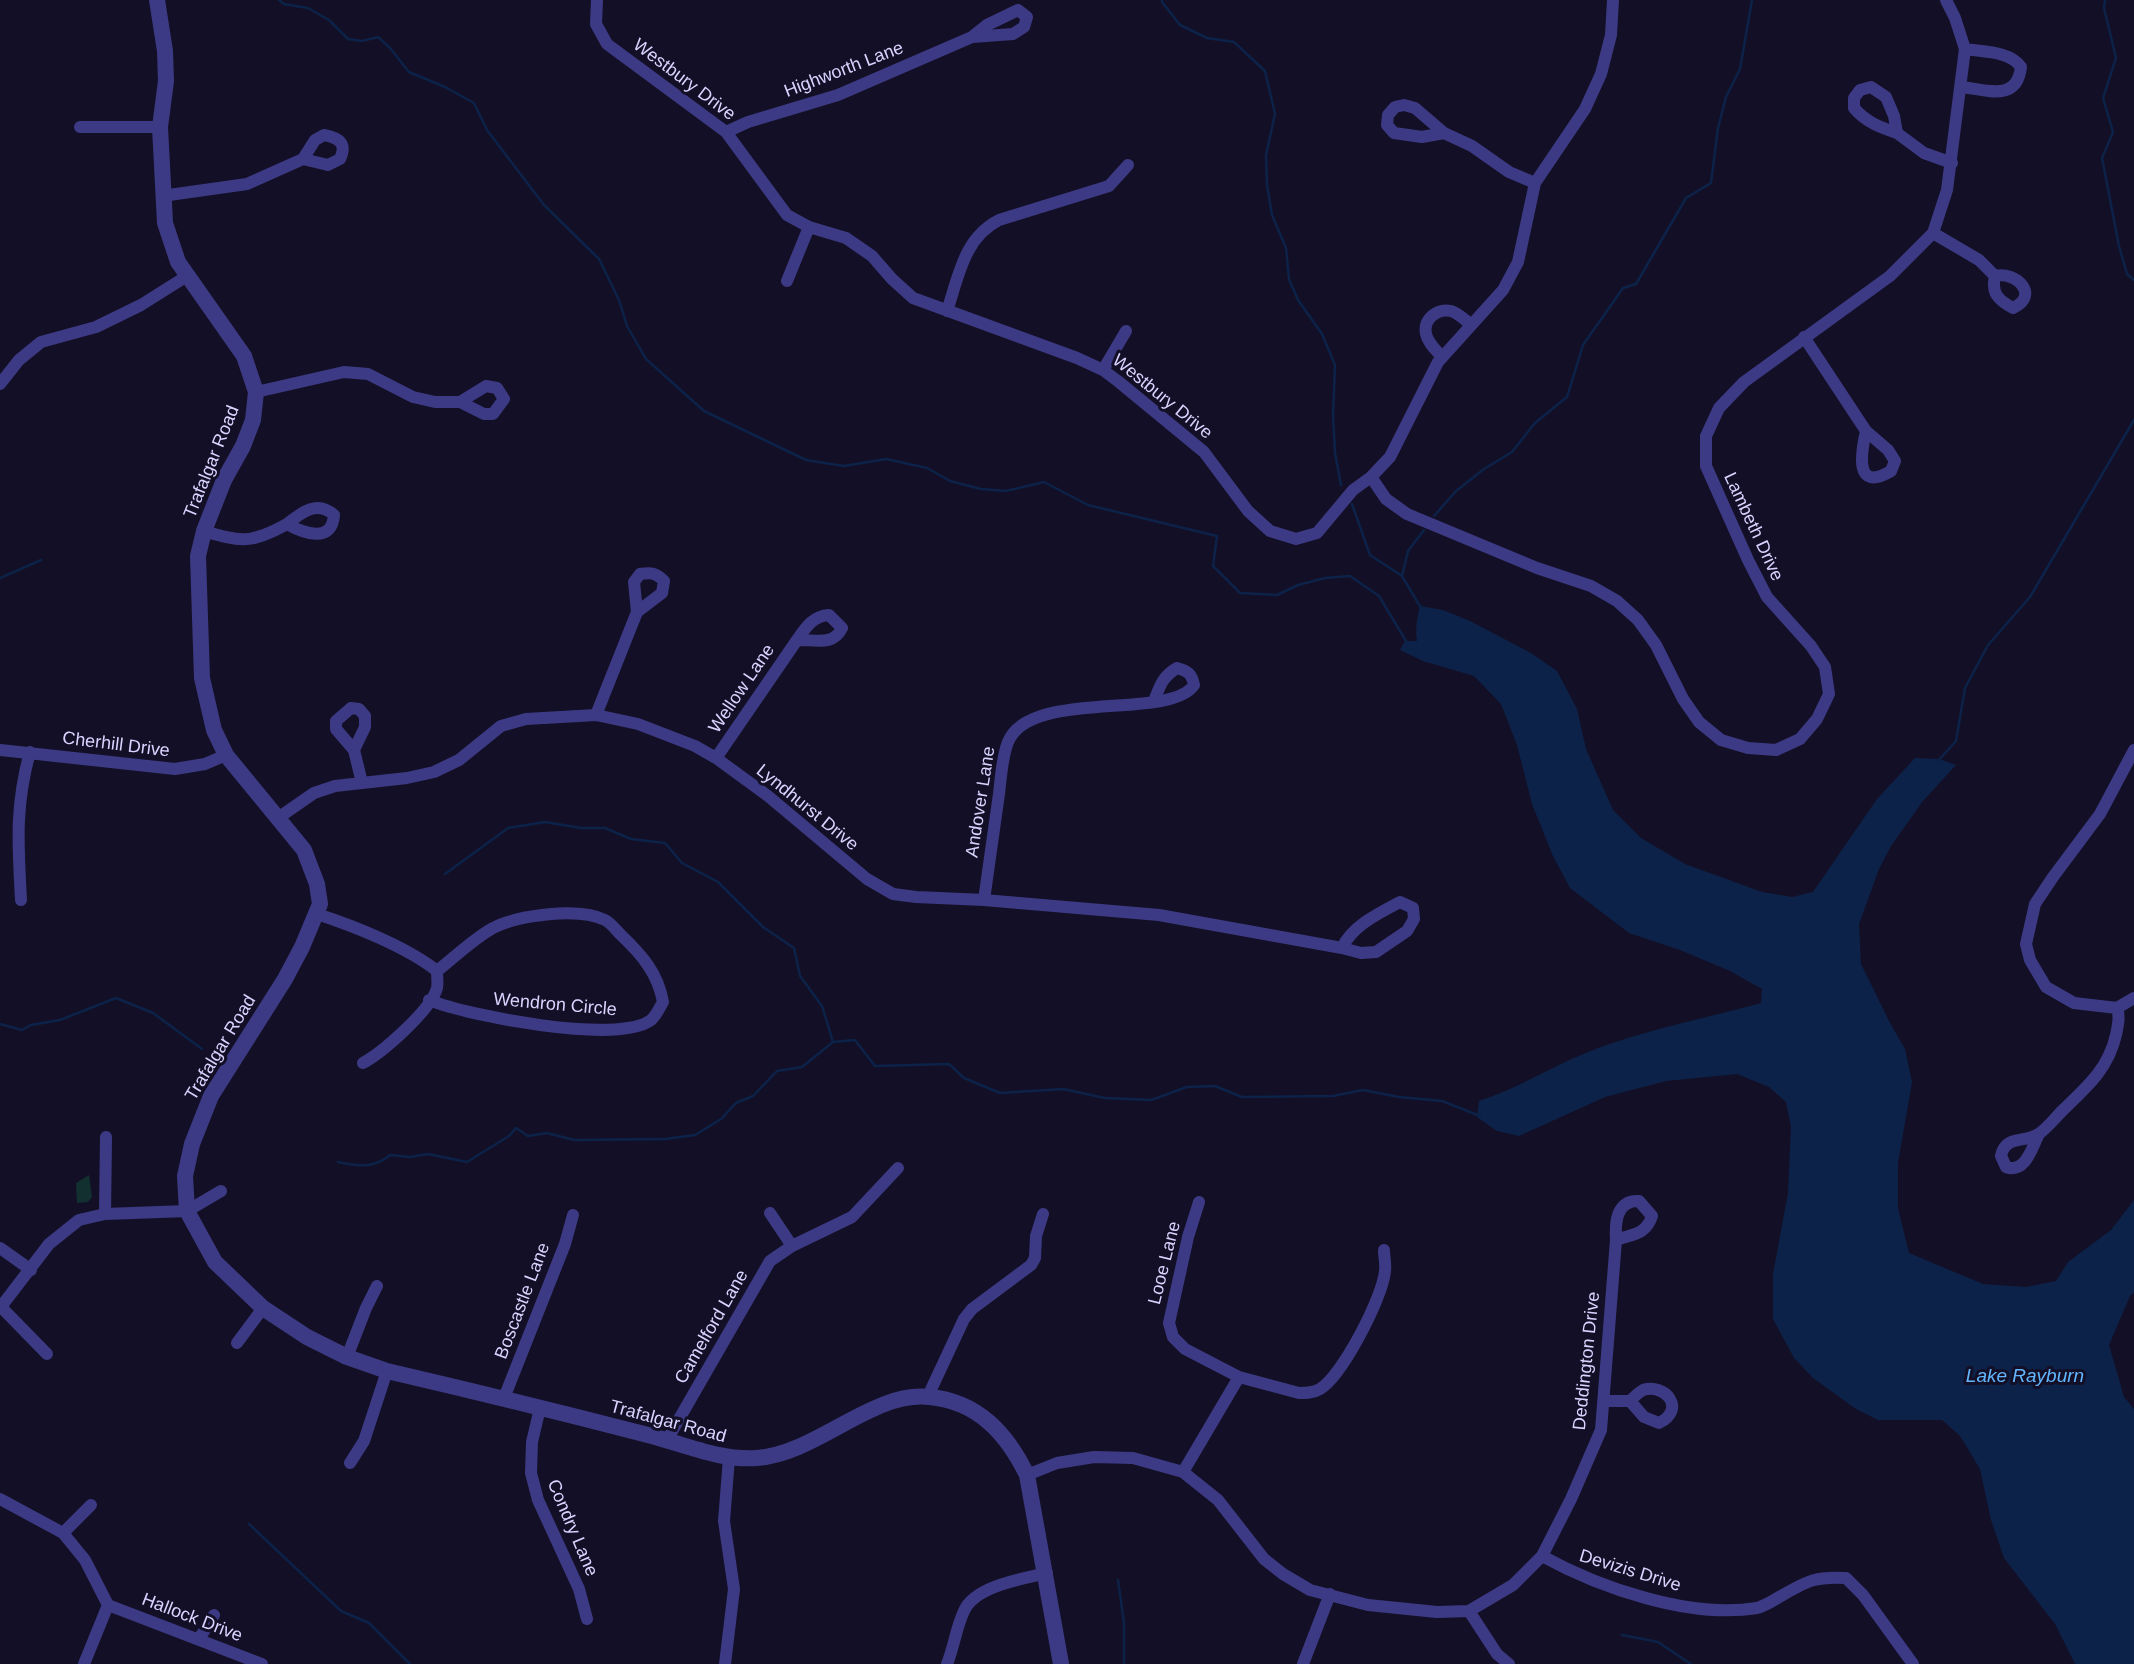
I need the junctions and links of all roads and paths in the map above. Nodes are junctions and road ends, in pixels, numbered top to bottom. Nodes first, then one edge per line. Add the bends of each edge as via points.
1 (157, 0) edge
2 (597, 0) edge
3 (1613, 0) edge
4 (1946, 0) edge
5 (972, 37) dead end
6 (1965, 49) junction
7 (1962, 87) junction
8 (80, 127) dead end
9 (160, 127) junction
10 (726, 132) junction
11 (1444, 132) dead end
12 (1897, 132) dead end
13 (303, 159) dead end
14 (1952, 163) junction
15 (1128, 165) dead end
16 (1535, 183) junction
17 (163, 196) junction
18 (809, 227) junction
19 (1933, 233) junction
20 (187, 276) junction
21 (1995, 276) dead end
22 (787, 281) dead end
23 (947, 311) junction
24 (1470, 324) junction
25 (1126, 331) dead end
26 (1804, 337) junction
27 (1442, 357) junction
28 (1102, 370) junction
29 (0, 384) edge
30 (256, 392) junction
31 (460, 402) dead end
32 (1866, 431) dead end
33 (1371, 477) junction
34 (287, 524) dead end
35 (204, 531) junction
36 (636, 611) dead end
37 (797, 640) dead end
38 (1154, 701) dead end
39 (596, 715) junction
40 (0, 750) edge
41 (355, 750) dead end
42 (2134, 750) edge
43 (30, 752) junction
44 (226, 755) junction
45 (716, 758) junction
46 (362, 783) junction
47 (278, 818) junction
48 (21, 900) dead end
49 (984, 900) junction
50 (317, 914) junction
51 (1342, 948) junction
52 (437, 971) junction
53 (2134, 998) edge
54 (429, 1000) junction
55 (2117, 1008) junction
56 (363, 1063) dead end
57 (2039, 1134) dead end
58 (106, 1137) dead end
59 (898, 1168) dead end
60 (221, 1191) dead end
61 (1199, 1202) dead end
62 (187, 1211) junction
63 (770, 1213) dead end
64 (105, 1214) junction
65 (1043, 1214) dead end
66 (573, 1215) dead end
67 (1616, 1240) dead end
68 (792, 1247) junction
69 (0, 1248) edge
70 (1384, 1250) dead end
71 (31, 1270) junction
72 (377, 1286) dead end
73 (263, 1307) junction
74 (0, 1308) edge
75 (237, 1343) dead end
76 (47, 1354) dead end
77 (347, 1357) junction
78 (387, 1371) junction
79 (1239, 1377) junction
80 (928, 1396) junction
81 (504, 1398) junction
82 (1605, 1401) junction
83 (1630, 1401) dead end
84 (540, 1408) junction
85 (667, 1440) junction
86 (729, 1458) junction
87 (350, 1463) dead end
88 (1183, 1472) junction
89 (1027, 1475) junction
90 (0, 1499) edge
91 (91, 1505) dead end
92 (63, 1533) junction
93 (1542, 1556) junction
94 (1047, 1573) junction
95 (1330, 1594) junction
96 (108, 1605) junction
97 (1469, 1611) junction
98 (214, 1615) dead end
99 (587, 1619) dead end
100 (199, 1639) junction
101 (84, 1664) edge
102 (261, 1664) edge
103 (725, 1664) edge
104 (947, 1664) edge
105 (1061, 1664) edge
106 (1303, 1664) edge
107 (1509, 1664) edge
108 (1913, 1664) edge

1 - 9 street, Trafalgar Road via 166,81
2 - 10 street, Westbury Drive via 596,24 607,44
3 - 16 street, Westbury Drive via 1611,35 1601,74 1585,108
4 - 6 street, Lambeth Drive
5 - 10 street, Highworth Lane via 838,95
6 - 7 street, Lambeth Drive
6 - 7 street via 2009,56 2021,68 2017,84 2010,90
7 - 14 street, Lambeth Drive
8 - 9 street
9 - 17 street, Trafalgar Road
10 - 18 street, Westbury Drive via 787,215
11 - 16 street
12 - 14 street via 1924,153
13 - 17 street via 247,184
14 - 19 street, Lambeth Drive
15 - 23 street via 1109,186 985,227 967,252
16 - 24 street, Westbury Drive via 1518,262 1503,289
17 - 20 street, Trafalgar Road via 172,248
18 - 22 street
18 - 23 street, Westbury Drive via 846,238 872,256 914,298
19 - 21 street via 1979,260
19 - 26 street, Lambeth Drive via 1890,276
20 - 29 street via 96,327 40,342
20 - 30 street, Trafalgar Road via 244,356
23 - 28 street, Westbury Drive
24 - 27 street, Westbury Drive
24 - 27 street via 1451,311 1431,317 1425,332
25 - 28 street
26 - 32 street
26 - 33 street, Lambeth Drive via 1727,399 1706,436 1706,466 1767,597 1825,667 1829,694 1817,719 1800,738 1776,750 1721,740 1699,722 1656,645 1617,601 1591,586 1407,514 1386,499
27 - 33 street, Westbury Drive via 1390,457
28 - 33 street, Westbury Drive via 1204,453 1269,531 1296,539 1317,533 1353,490
30 - 31 street via 344,372 368,374 414,397
30 - 35 street, Trafalgar Road via 253,420
34 - 35 street via 263,538 244,540
35 - 44 street, Trafalgar Road via 198,556 202,678 214,730
36 - 39 street
37 - 45 street, Wellow Lane
38 - 49 street, Andover Lane via 1049,713 1024,722 1009,740 1003,765
39 - 45 street, Lyndhurst Drive via 638,724
39 - 46 street, Lyndhurst Drive via 526,719 501,726 459,760 434,772
40 - 43 street, Cherhill Drive
41 - 46 street
42 - 55 street via 2100,814 2035,904 2026,944 2046,987 2074,1003
43 - 44 street, Cherhill Drive via 175,769
43 - 48 street via 17,828
44 - 47 street, Trafalgar Road
45 - 49 street, Lyndhurst Drive via 867,879 893,894
46 - 47 street, Lyndhurst Drive via 314,793
47 - 50 street, Trafalgar Road via 304,850 317,884
49 - 51 street, Lyndhurst Drive via 1159,915
50 - 52 street via 422,960
50 - 62 street, Trafalgar Road via 285,979 211,1096 185,1176
51 - 51 street, Lyndhurst Drive via 1348,936 1385,910 1400,902 1413,908 1408,931 1376,952
52 - 54 street via 437,988
52 - 54 street, Wendron Circle via 493,928 551,914 580,914 606,920 628,942 660,985 663,1002 652,1019 630,1028 597,1029 509,1022
53 - 55 street
54 - 56 street via 405,1030
55 - 57 street via 2119,1023 2108,1060
58 - 64 street
59 - 68 street, Camelford Lane via 852,1217
60 - 62 street
61 - 79 street, Looe Lane via 1170,1331 1178,1344
62 - 64 street
62 - 73 street, Trafalgar Road via 215,1262
63 - 68 street
64 - 71 street via 67,1228
65 - 80 street via 1031,1265 964,1319
66 - 81 street, Boscastle Lane
67 - 82 street, Deddington Drive
68 - 85 street, Camelford Lane via 770,1261
69 - 71 street
70 - 79 street, Looe Lane via 1385,1272 1369,1316 1328,1382 1309,1393 1299,1393
71 - 74 street
72 - 77 street
73 - 75 street
73 - 77 street, Trafalgar Road
74 - 76 street
77 - 78 street, Trafalgar Road
78 - 81 street, Trafalgar Road
78 - 87 street via 364,1441
79 - 88 street
80 - 86 street, Trafalgar Road via 879,1406 782,1454
80 - 89 street, Trafalgar Road via 976,1411 1015,1449
81 - 84 street, Trafalgar Road
82 - 83 street
82 - 93 street, Deddington Drive via 1597,1440
84 - 85 street, Trafalgar Road
84 - 99 street, Condry Lane via 531,1473
85 - 86 street, Trafalgar Road
86 - 103 street via 724,1521 734,1589
88 - 89 street via 1133,1458 1094,1457 1057,1463
88 - 95 street via 1218,1500 1264,1559 1310,1590
89 - 94 street, Trafalgar Road
90 - 92 street
91 - 92 street
92 - 96 street via 85,1560
93 - 97 street, Deddington Drive via 1513,1584
93 - 108 street, Devizis Drive via 1575,1575 1664,1604 1723,1609 1760,1608 1821,1576 1846,1578
94 - 104 street via 977,1594 964,1608
94 - 105 street, Trafalgar Road
95 - 97 street via 1368,1605
95 - 106 street
96 - 100 street, Hallock Drive
96 - 101 street
97 - 107 street via 1497,1654
98 - 100 street
100 - 102 street, Hallock Drive

